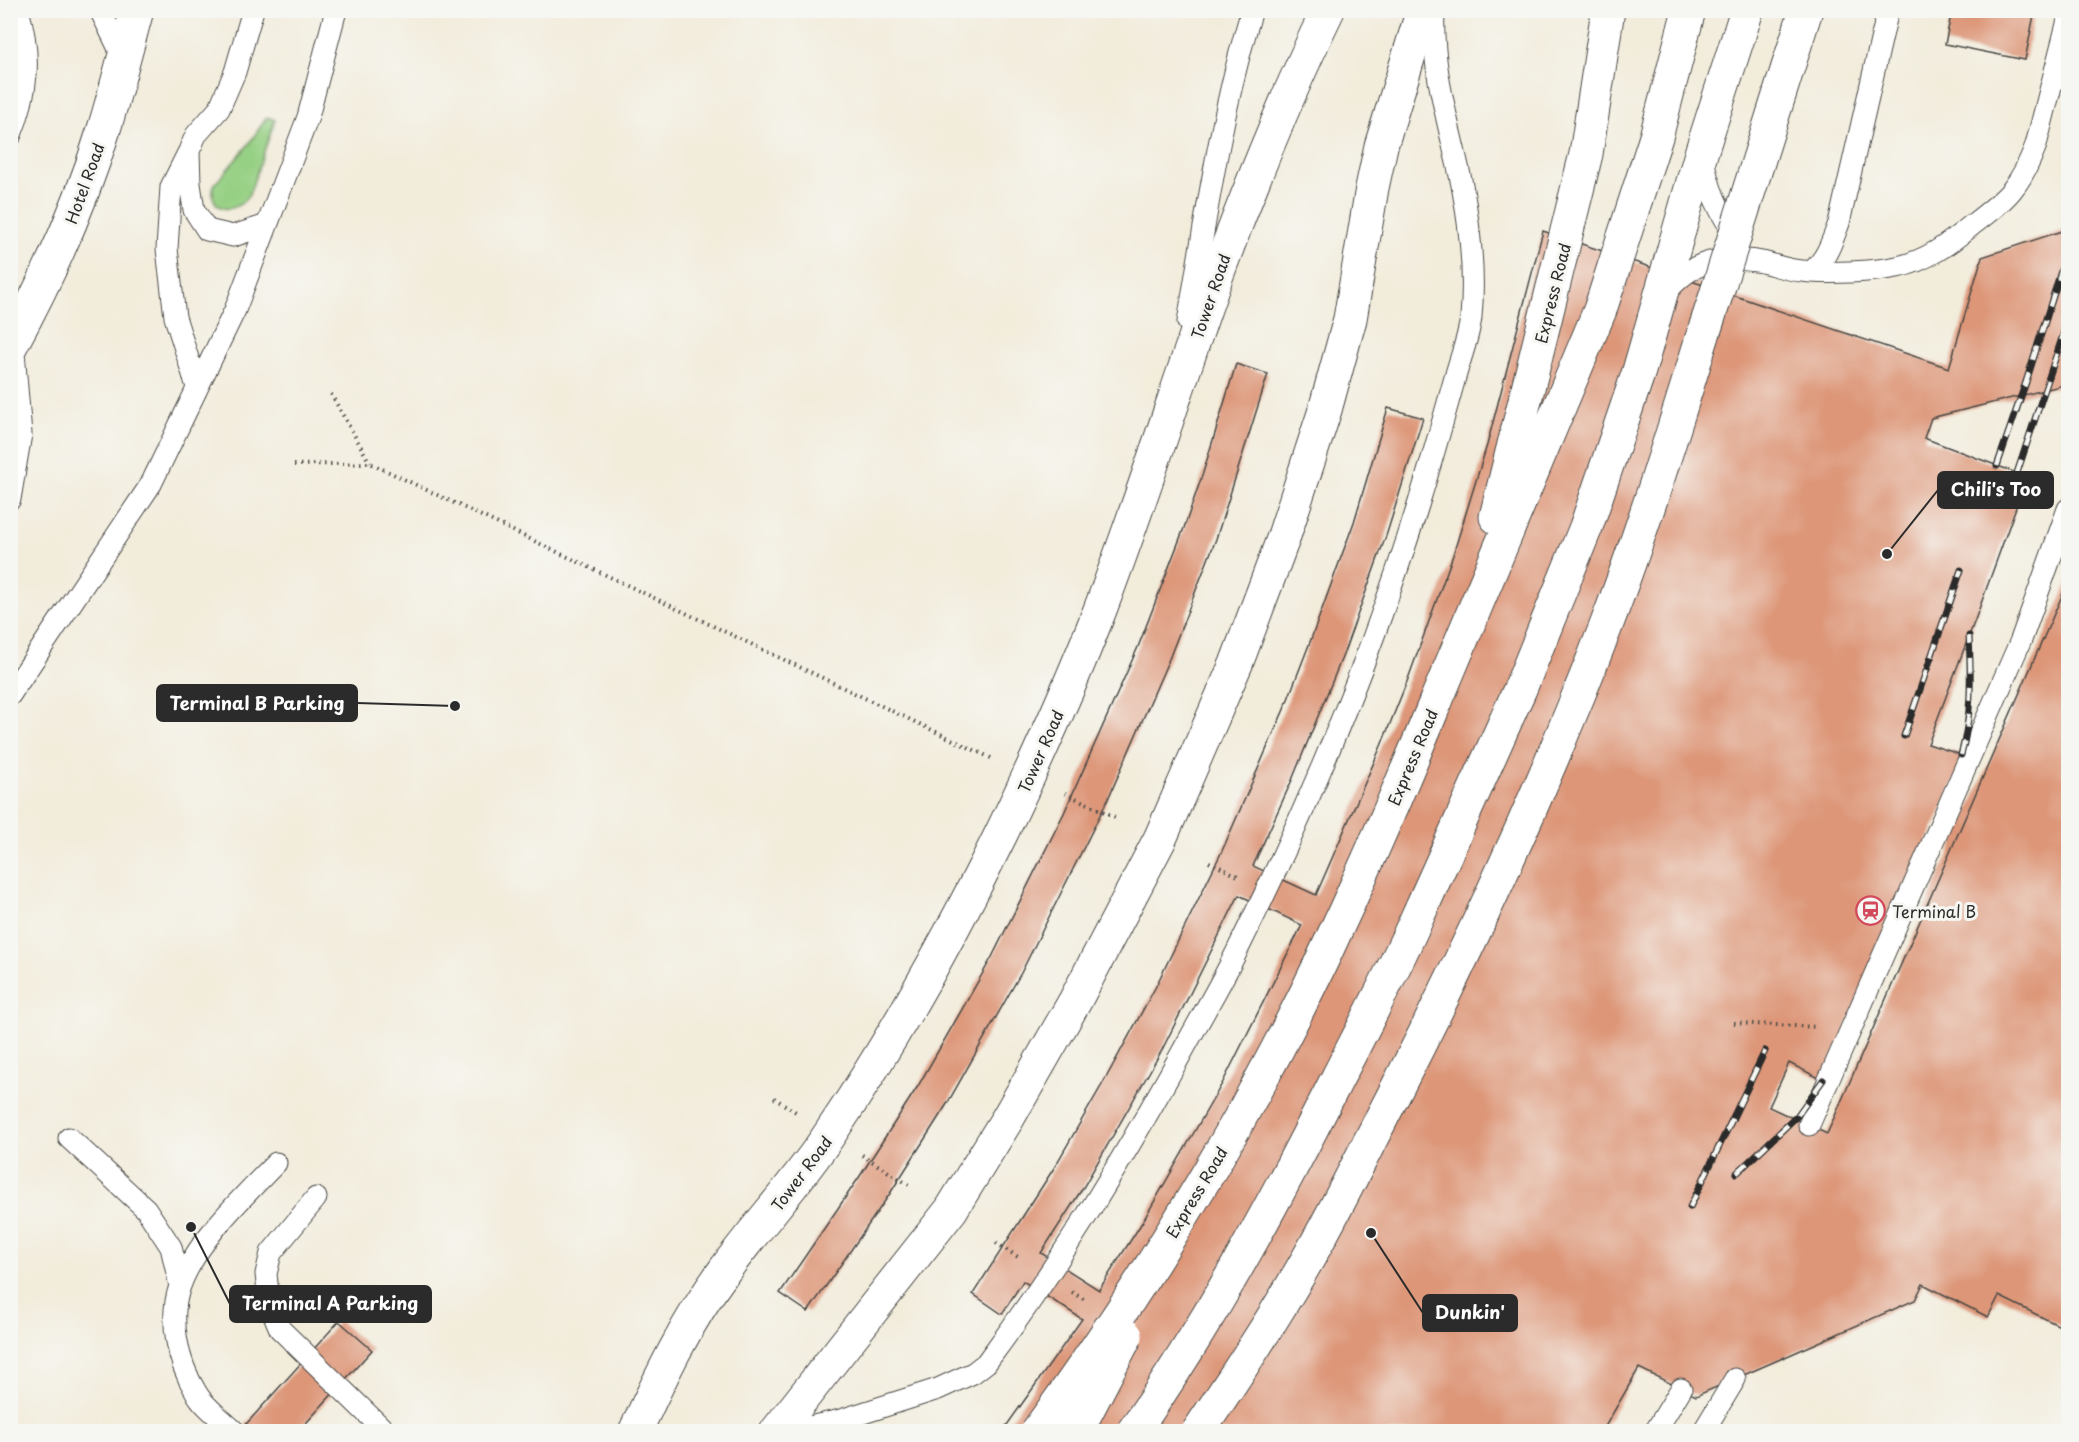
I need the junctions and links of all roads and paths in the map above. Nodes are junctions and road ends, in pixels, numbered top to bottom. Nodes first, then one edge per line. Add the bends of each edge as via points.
1 (18, 10) edge
2 (100, 10) edge
3 (137, 10) edge
4 (253, 10) edge
5 (336, 10) edge
6 (1252, 10) edge
7 (1328, 10) edge
8 (1423, 10) edge
9 (1434, 10) edge
10 (1608, 10) edge
11 (1678, 10) edge
12 (1689, 10) edge
13 (1725, 10) edge
14 (1746, 10) edge
15 (1806, 10) edge
16 (1888, 10) edge
17 (2068, 20) edge
18 (124, 59) junction
19 (1674, 70) junction
20 (10, 137) edge
21 (1702, 150) junction
22 (189, 151) junction
23 (267, 225) junction
24 (1763, 262) junction
25 (1812, 272) junction
26 (1659, 303) junction
27 (12, 344) edge
28 (197, 387) junction
29 (331, 394) dead end
30 (1175, 396) junction
31 (370, 463) junction
32 (294, 465) dead end
33 (10, 499) edge
34 (2068, 509) edge
35 (10, 695) edge
36 (1436, 701) junction
37 (991, 758) dead end
38 (1065, 793) dead end
39 (1115, 817) dead end
40 (1209, 862) dead end
41 (1246, 880) dead end
42 (1734, 1023) dead end
43 (1817, 1027) dead end
44 (774, 1098) dead end
45 (796, 1112) dead end
46 (1809, 1125) dead end
47 (69, 1138) dead end
48 (862, 1155) dead end
49 (276, 1163) dead end
50 (909, 1185) dead end
51 (1194, 1197) junction
52 (316, 1198) dead end
53 (996, 1243) dead end
54 (1027, 1263) dead end
55 (180, 1286) junction
56 (1072, 1292) dead end
57 (1091, 1304) dead end
58 (1735, 1379) dead end
59 (1681, 1389) dead end
60 (235, 1431) edge
61 (386, 1431) edge
62 (635, 1431) edge
63 (776, 1431) edge
64 (786, 1431) edge
65 (1037, 1431) edge
66 (1076, 1431) edge
67 (1133, 1431) edge
68 (1198, 1431) edge
69 (1655, 1431) edge
70 (1703, 1431) edge

1 - 20 lane via 28,74 19,117
2 - 18 lane
3 - 18 street, Hotel Road
4 - 22 lane via 235,72 219,109 196,135
5 - 23 lane via 308,117
6 - 30 lane via 1217,151
7 - 30 street, Tower Road via 1237,221
8 - 63 street via 1381,146 1350,319 1325,410 1283,539 1236,664 1161,838 1075,1001 951,1210
9 - 64 lane via 1436,70 1468,226 1471,321 1388,598 1312,789 1266,891 1138,1133 1049,1276 986,1364 938,1389 841,1420
10 - 36 street, Express Road via 1587,154 1572,215 1499,507
11 - 19 street
12 - 19 street
13 - 21 street
14 - 21 street
15 - 68 street, bridge via 1652,496 1607,624 1555,751 1436,1012 1341,1197 1274,1317
16 - 25 lane via 1839,223 1827,254
17 - 25 lane via 2036,145 2011,194 1950,242 1915,262 1881,269
18 - 27 street, Hotel Road via 79,199
19 - 36 street via 1627,232 1584,352
21 - 24 lane via 1708,181 1726,220
21 - 26 street
22 - 23 lane via 194,210 207,230 232,236
22 - 28 lane via 171,187 167,249 175,317
23 - 28 lane via 235,310
24 - 25 lane
24 - 26 lane via 1730,260 1692,268
26 - 67 street, bridge via 1620,433 1586,527 1520,689 1408,940 1248,1248
27 - 33 lane via 21,434
28 - 35 lane via 151,484
29 - 31 path
30 - 62 street, Tower Road via 1122,550 1072,678 969,897 902,1018 830,1134 724,1270 686,1328
31 - 32 path
31 - 37 path
34 - 46 lane via 2021,640
36 - 51 street, Express Road, bridge via 1324,955
38 - 39 path
40 - 41 path
42 - 43 path, bridge
44 - 45 path
47 - 55 lane via 147,1209 171,1247
48 - 50 path
49 - 55 lane via 201,1245
51 - 65 street, Express Road, bridge via 1124,1308
51 - 66 street, bridge
52 - 61 lane via 271,1253 266,1274 269,1303 280,1329
53 - 54 path
55 - 60 lane via 174,1322 181,1361 196,1394
56 - 57 path
58 - 70 lane
59 - 69 lane

